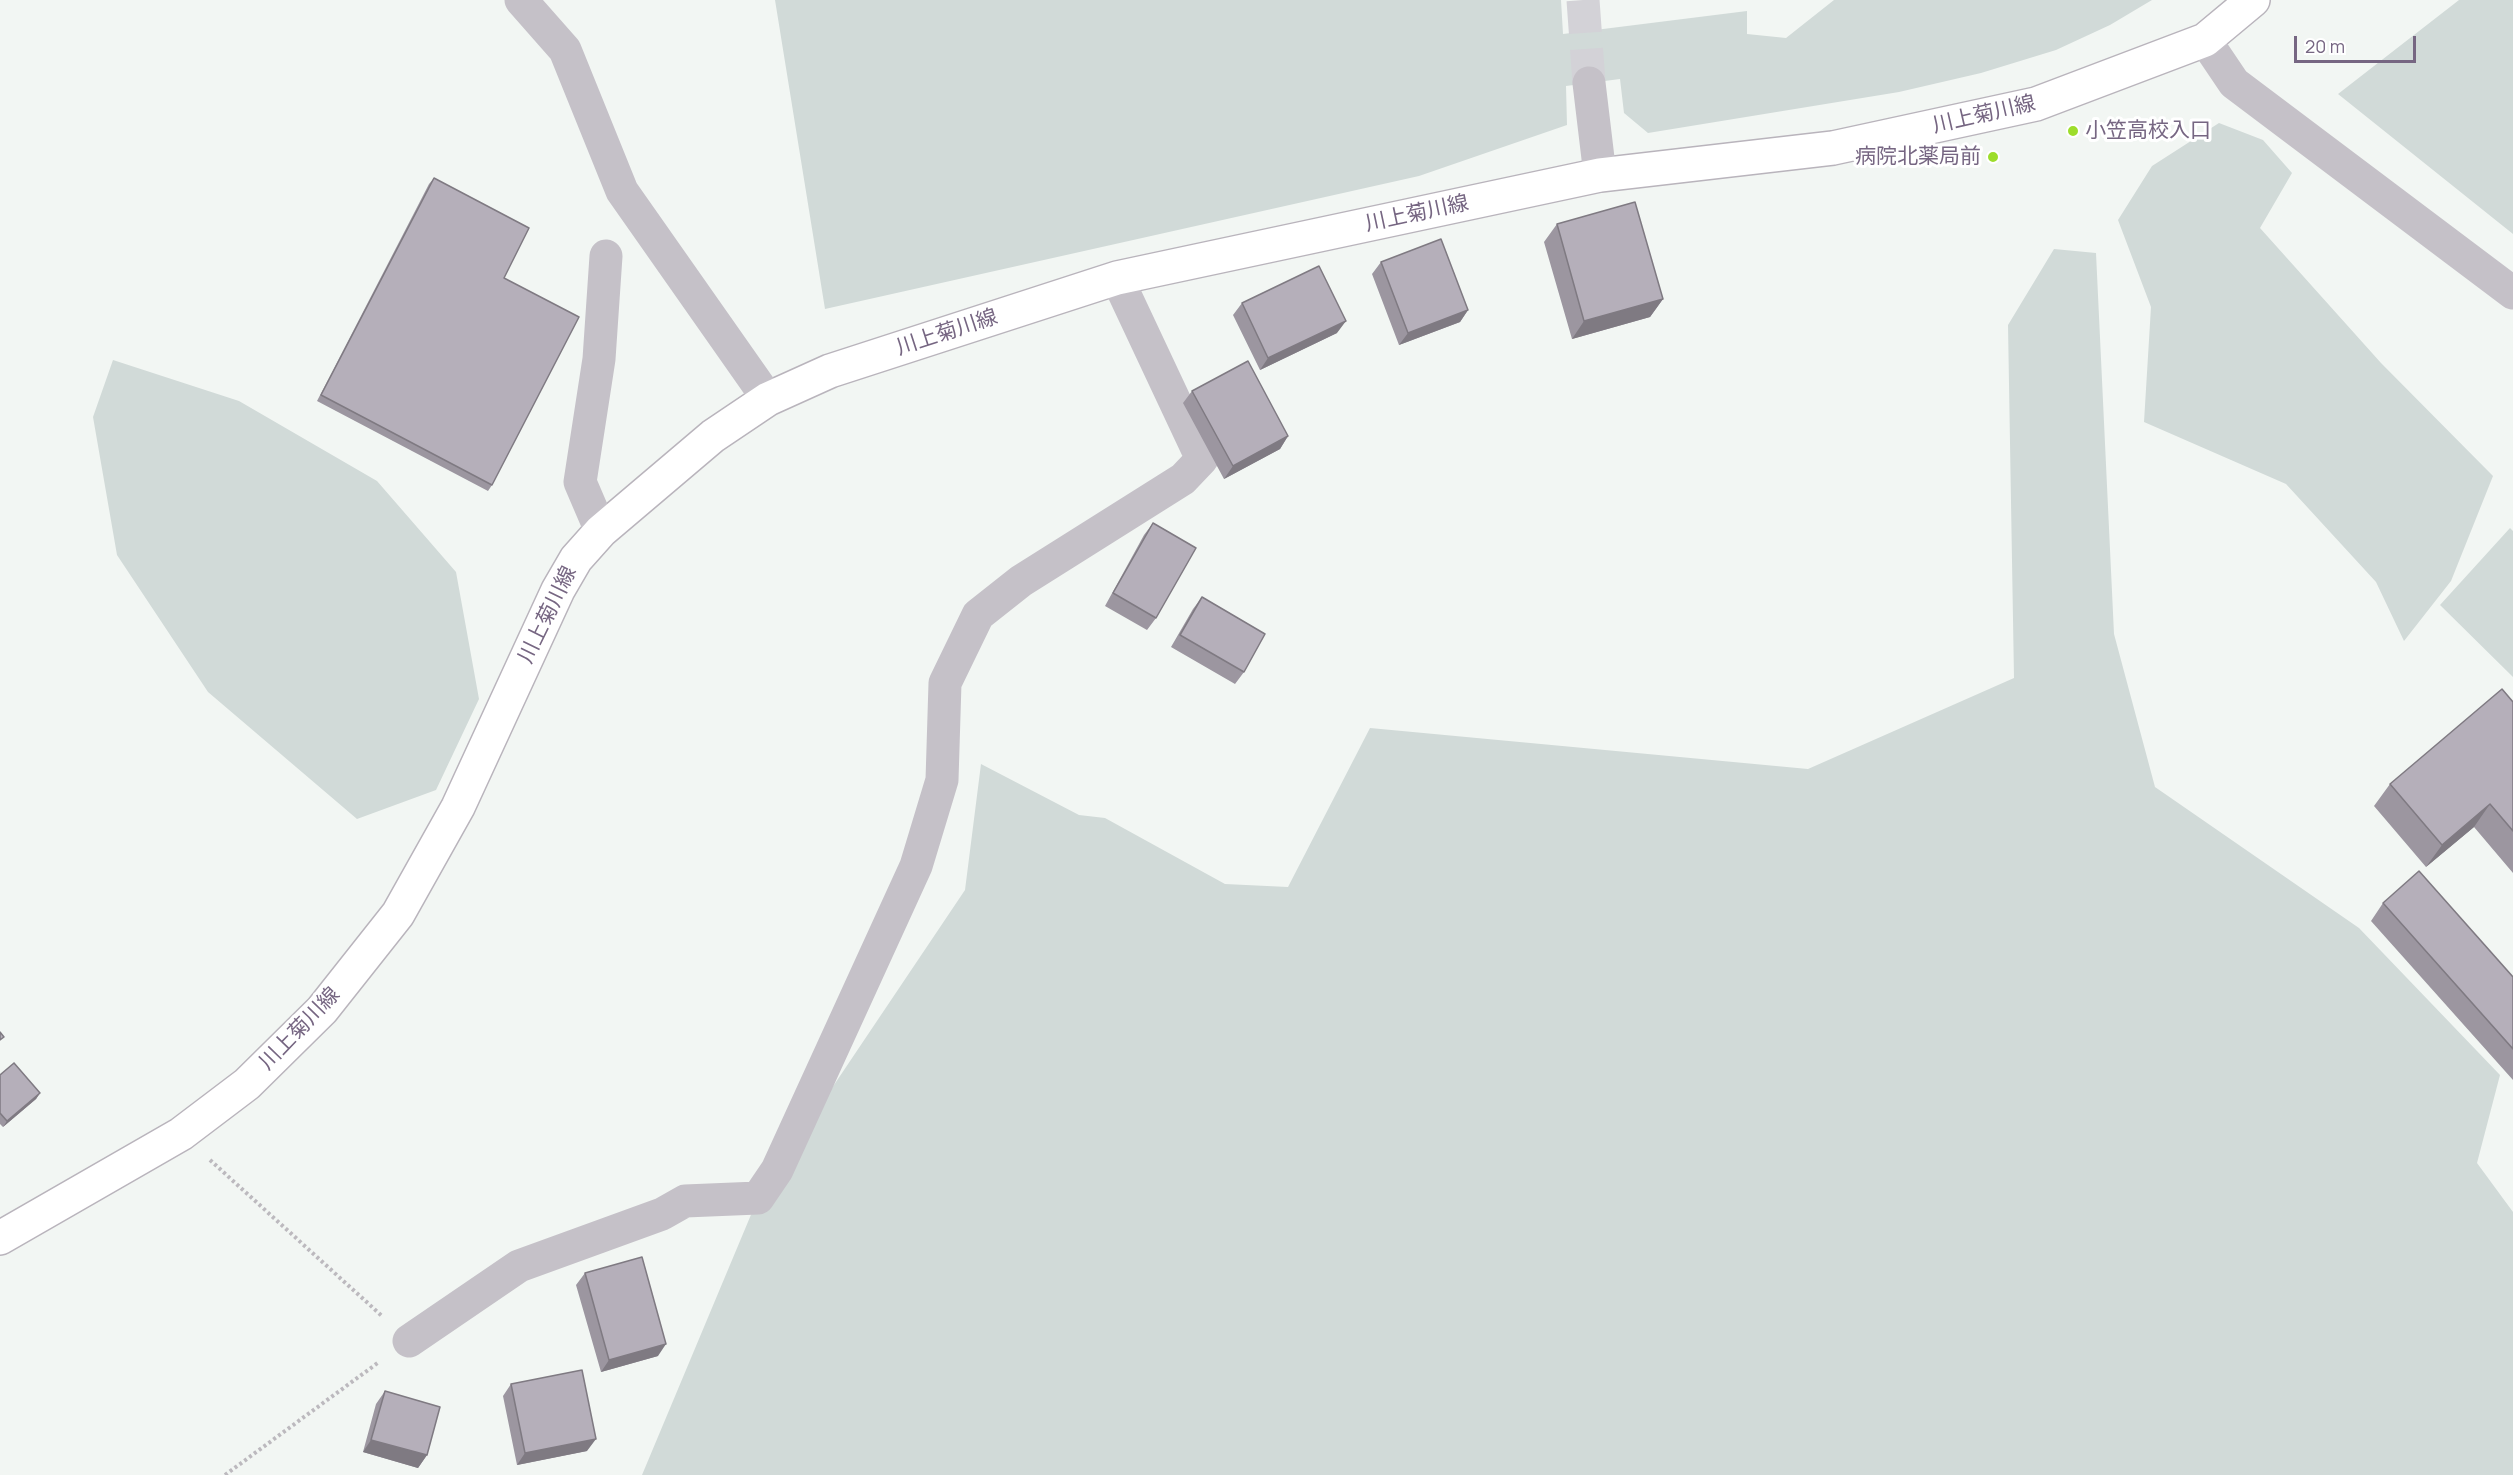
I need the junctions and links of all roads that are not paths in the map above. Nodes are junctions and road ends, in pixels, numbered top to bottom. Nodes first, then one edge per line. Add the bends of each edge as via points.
1 (521, 0) edge
2 (2253, 0) edge
3 (2205, 40) junction
4 (1589, 83) tunnel mouth
5 (1600, 175) junction
6 (606, 256) dead end
7 (1117, 278) junction
8 (2513, 293) edge
9 (768, 399) junction
10 (601, 531) junction
11 (0, 1238) edge
12 (409, 1341) road end

1 - 9 street via 565,50 622,191
2 - 3 main road, 川上菊川線
3 - 5 main road, 川上菊川線 via 2036,104 1833,148
3 - 8 street via 2234,83
4 - 5 street
5 - 7 main road, 川上菊川線
6 - 10 street via 599,359 580,482
7 - 9 main road, 川上菊川線 via 830,371
7 - 12 street via 1202,459 1182,478 1021,581 978,615 945,683 942,780 916,866 777,1170 758,1198 685,1201 662,1214 519,1266
9 - 10 main road, 川上菊川線 via 713,436
10 - 11 main road, 川上菊川線 via 576,559 558,590 458,807 398,914 322,1010 246,1084 181,1134

